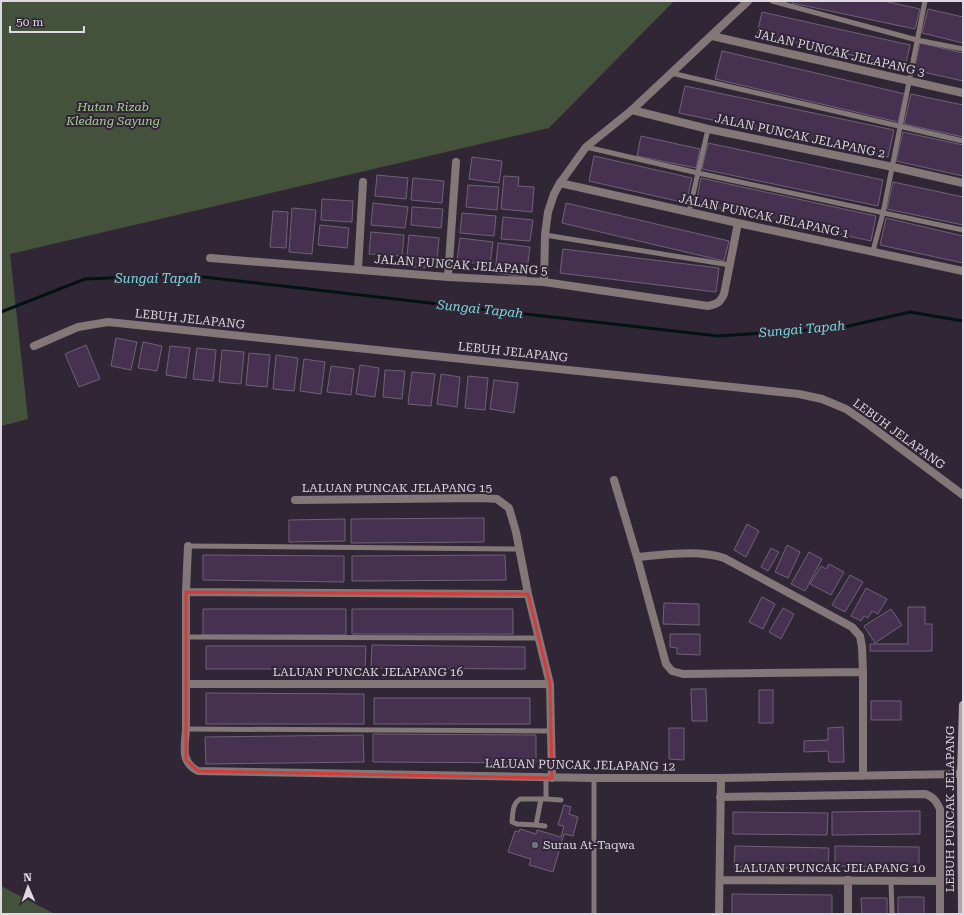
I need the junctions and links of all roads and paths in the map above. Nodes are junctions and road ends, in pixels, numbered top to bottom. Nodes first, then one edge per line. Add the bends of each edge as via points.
1 (748, 1) edge
2 (772, 1) edge
3 (925, 1) edge
4 (712, 36) junction
5 (917, 40) junction
6 (963, 49) edge
7 (671, 73) junction
8 (910, 81) junction
9 (963, 93) edge
10 (632, 110) junction
11 (901, 127) junction
12 (708, 129) junction
13 (963, 141) edge
14 (586, 147) junction
15 (456, 162) dead end
16 (893, 167) junction
17 (698, 173) junction
18 (364, 182) dead end
19 (560, 183) junction
20 (963, 183) edge
21 (689, 212) junction
22 (883, 213) junction
23 (738, 224) junction
24 (963, 230) edge
25 (545, 236) junction
26 (873, 251) junction
27 (210, 258) dead end
28 (730, 265) junction
29 (358, 269) junction
30 (963, 271) edge
31 (448, 277) junction
32 (544, 282) junction
33 (34, 346) dead end
34 (614, 480) dead end
35 (963, 495) edge
36 (295, 500) dead end
37 (188, 546) joint
38 (519, 549) junction
39 (637, 557) junction
40 (186, 592) junction
41 (528, 594) junction
42 (186, 638) junction
43 (540, 638) junction
44 (863, 672) junction
45 (186, 684) junction
46 (550, 684) junction
47 (963, 705) edge
48 (186, 729) junction
49 (552, 731) junction
50 (961, 774) junction
51 (863, 776) junction
52 (549, 778) junction
53 (594, 778) junction
54 (721, 778) junction
55 (720, 797) junction
56 (543, 799) junction
57 (561, 800) dead end
58 (536, 825) junction
59 (544, 826) dead end
60 (720, 880) junction
61 (848, 880) junction
62 (891, 881) junction
63 (940, 881) junction
64 (962, 890) edge
65 (594, 914) edge
66 (720, 914) edge
67 (848, 914) edge
68 (892, 914) edge
69 (940, 914) edge
70 (962, 914) edge

1 - 4 street
2 - 5 lane
3 - 5 lane
4 - 7 street
4 - 8 street, JALAN PUNCAK JELAPANG 3
5 - 6 lane
5 - 8 lane
7 - 10 street
7 - 11 lane
8 - 9 street, JALAN PUNCAK JELAPANG 3
8 - 11 lane
10 - 12 street, JALAN PUNCAK JELAPANG 2
10 - 14 street
11 - 13 lane
11 - 16 lane
12 - 16 street, JALAN PUNCAK JELAPANG 2
12 - 17 lane
14 - 17 lane
14 - 19 street
15 - 31 street
16 - 20 street, JALAN PUNCAK JELAPANG 2
16 - 22 lane
17 - 21 lane
17 - 22 lane
18 - 29 street
19 - 21 street, JALAN PUNCAK JELAPANG 1
19 - 25 street via 548,212
21 - 23 street, JALAN PUNCAK JELAPANG 1
22 - 24 lane
22 - 26 lane
23 - 26 street, JALAN PUNCAK JELAPANG 1
23 - 28 street
25 - 28 lane
25 - 32 street
26 - 30 street, JALAN PUNCAK JELAPANG 1
27 - 29 street, JALAN PUNCAK JELAPANG 5
28 - 32 street, JALAN PUNCAK JELAPANG 5 via 721,300 708,306
29 - 31 street, JALAN PUNCAK JELAPANG 5
31 - 32 street, JALAN PUNCAK JELAPANG 5
33 - 35 street, LEBUH JELAPANG via 78,327 108,322 799,394 822,399 846,410
34 - 39 street
36 - 38 street, LALUAN PUNCAK JELAPANG 15 via 497,499 509,508
37 - 38 lane
37 - 40 street
38 - 41 street, LALUAN PUNCAK JELAPANG 15
39 - 44 street via 700,553 724,558 852,627 860,636
39 - 44 street via 666,664 672,671 683,674
40 - 41 street
40 - 42 street
41 - 43 street, LALUAN PUNCAK JELAPANG 15
42 - 43 lane
42 - 45 street
43 - 46 street, LALUAN PUNCAK JELAPANG 15
44 - 51 street
45 - 46 street, LALUAN PUNCAK JELAPANG 16
45 - 48 street
46 - 49 street, LALUAN PUNCAK JELAPANG 15
47 - 50 street, LEBUH PUNCAK JELAPANG
48 - 49 lane
48 - 52 street, LALUAN PUNCAK JELAPANG 12 via 186,760 198,771
49 - 52 street, LALUAN PUNCAK JELAPANG 15
50 - 51 street, LALUAN PUNCAK JELAPANG 12
50 - 64 street, LEBUH PUNCAK JELAPANG
51 - 54 street, LALUAN PUNCAK JELAPANG 12
52 - 53 street, LALUAN PUNCAK JELAPANG 12
52 - 56 lane
53 - 54 street, LALUAN PUNCAK JELAPANG 12
53 - 65 lane
54 - 55 street
55 - 60 street
55 - 63 street via 925,794 932,797 940,809
56 - 57 lane
56 - 58 lane
56 - 58 lane via 520,799 514,806 514,824
58 - 59 lane
60 - 61 street, LALUAN PUNCAK JELAPANG 10
60 - 66 street
61 - 62 street, LALUAN PUNCAK JELAPANG 10
61 - 67 street
62 - 63 street, LALUAN PUNCAK JELAPANG 10
62 - 68 lane
63 - 69 street
64 - 70 street, LEBUH PUNCAK JELAPANG

